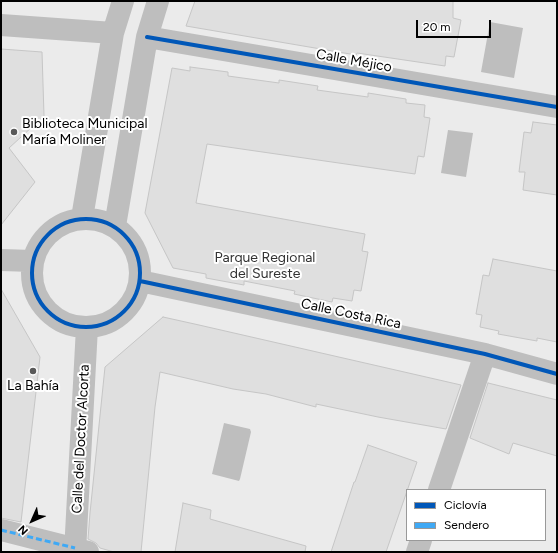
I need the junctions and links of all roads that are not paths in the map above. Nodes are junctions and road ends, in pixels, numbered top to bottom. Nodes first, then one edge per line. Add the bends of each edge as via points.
1 (123, 1) edge
2 (158, 1) edge
3 (1, 25) edge
4 (113, 33) junction
5 (147, 37) junction
6 (557, 107) edge
7 (82, 218) junction
8 (115, 226) junction
9 (1, 260) edge
10 (33, 261) junction
11 (140, 281) junction
12 (87, 327) junction
13 (485, 354) junction
14 (557, 374) edge
15 (439, 489) edge
16 (1, 530) edge
17 (421, 541) edge
18 (79, 551) edge
19 (417, 552) edge

1 - 4 street
2 - 5 street
3 - 4 street
4 - 7 street
5 - 6 street, Calle Méjico
5 - 8 street
7 - 8 street
7 - 10 street via 65,222 51,231 39,245
8 - 11 street via 131,241 139,260
9 - 10 street
10 - 12 street via 33,285 44,307 63,322
11 - 12 street via 134,299 122,313 106,323
11 - 13 street, Calle Costa Rica
12 - 18 street, Calle del Doctor Alcorta
13 - 14 street, Calle Costa Rica
13 - 15 street
16 - 18 street
17 - 19 street

